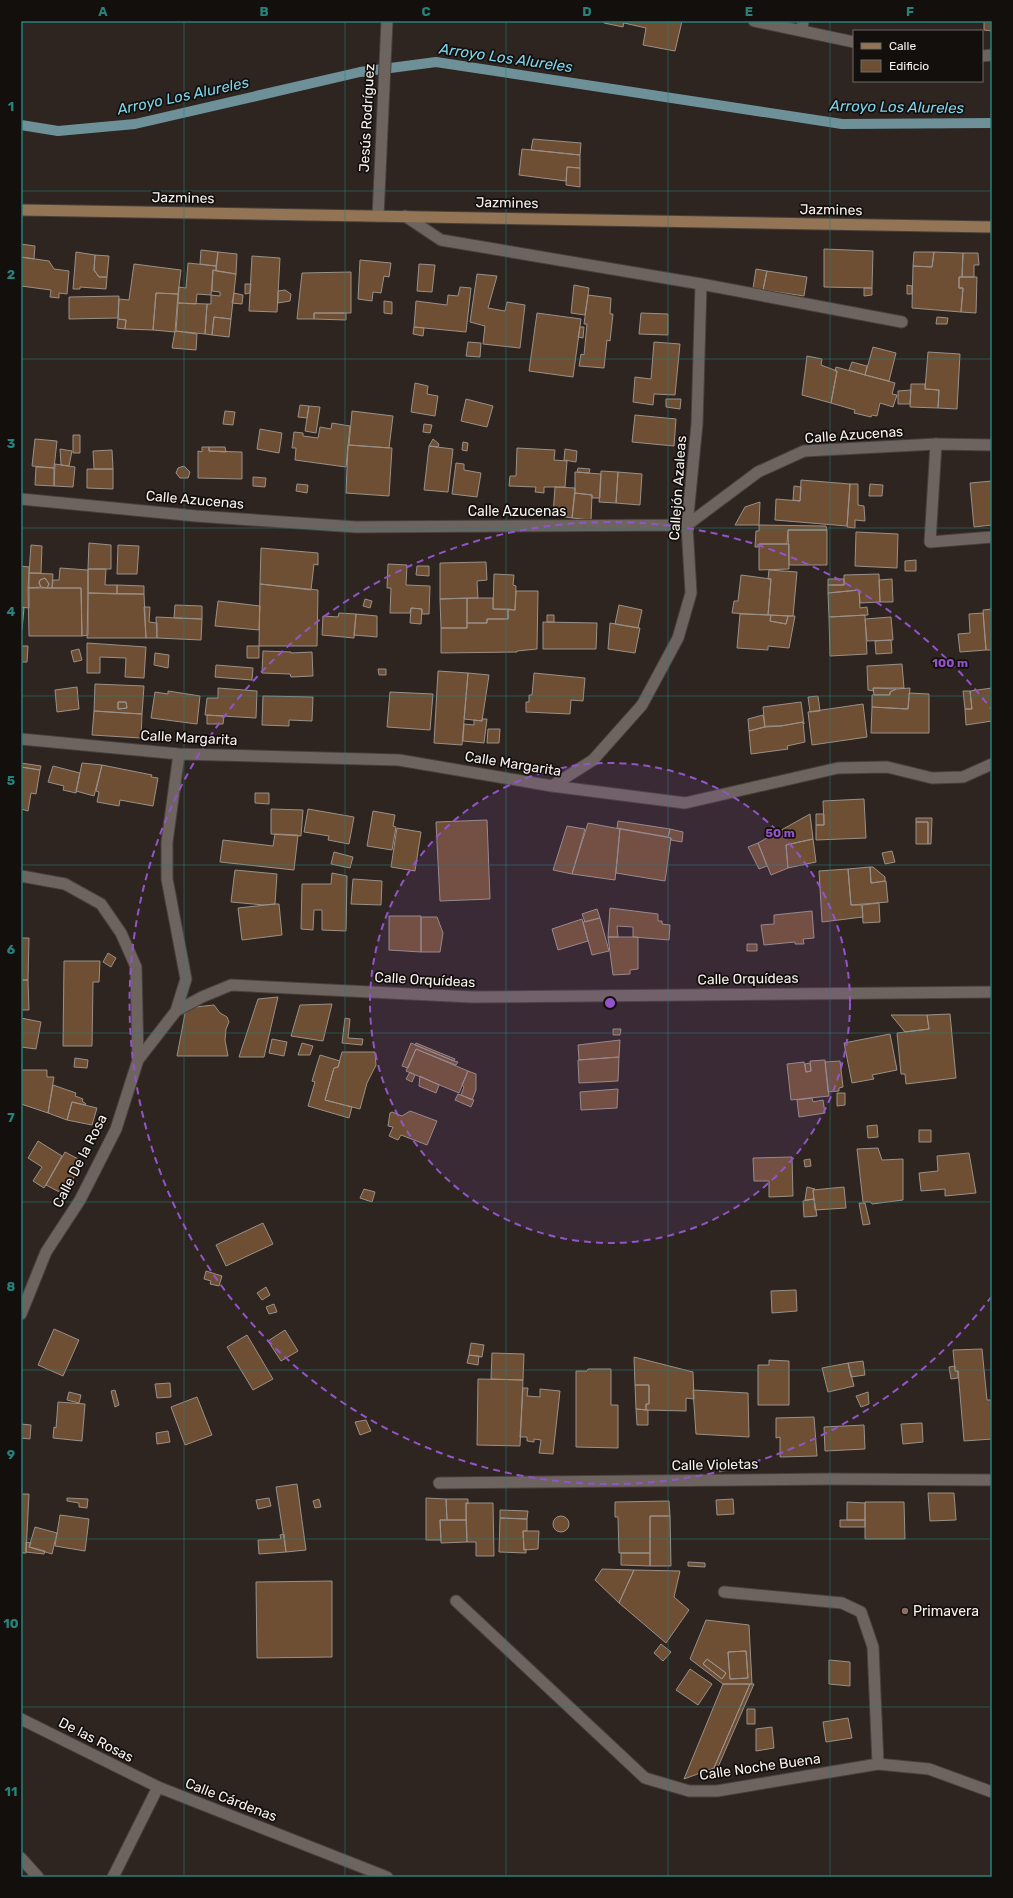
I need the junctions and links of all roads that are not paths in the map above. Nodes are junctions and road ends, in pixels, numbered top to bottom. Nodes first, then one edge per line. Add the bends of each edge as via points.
1 (387, 21) edge
2 (754, 21) edge
3 (803, 26) edge
4 (853, 42) edge
5 (21, 210) edge
6 (378, 216) junction
7 (405, 216) junction
8 (992, 227) edge
9 (701, 284) junction
10 (902, 322) dead end
11 (936, 444) junction
12 (992, 445) edge
13 (21, 499) edge
14 (687, 525) junction
15 (992, 537) edge
16 (21, 739) edge
17 (179, 754) junction
18 (992, 764) edge
19 (552, 786) junction
20 (21, 876) edge
21 (992, 992) edge
22 (176, 1011) junction
23 (138, 1060) junction
24 (21, 1314) edge
25 (992, 1480) edge
26 (439, 1482) dead end
27 (724, 1592) dead end
28 (456, 1601) dead end
29 (21, 1719) edge
30 (878, 1764) junction
31 (158, 1788) junction
32 (992, 1792) edge
33 (21, 1858) edge
34 (38, 1877) edge
35 (113, 1877) edge
36 (387, 1877) edge

1 - 6 street, Jesús Rodríguez
2 - 3 street
3 - 4 street
5 - 6 main road, Jazmines
6 - 7 main road, Jazmines
7 - 8 main road, Jazmines
7 - 9 street via 441,240
9 - 10 street
9 - 14 street, Callejón Azaleas via 697,424
11 - 12 street, Calle Azucenas
11 - 14 street, Calle Azucenas via 804,451 758,472
11 - 15 street via 930,542
13 - 14 street, Calle Azucenas via 196,516 356,527
14 - 19 street, Callejón Azaleas via 691,593 678,638 642,705 593,760
16 - 17 street, Calle Margarita
17 - 19 street, Calle Margarita via 399,760
17 - 22 street via 167,842 167,880 186,980
18 - 19 street, Calle Margarita via 963,777 932,778 887,767 838,768 685,803
20 - 23 street via 66,884 89,897 101,904 121,933 136,967
21 - 22 street, Calle Orquídeas via 472,997 231,985 202,996
22 - 23 street, Calle Orquídeas
23 - 24 street, Calle De la Rosa via 116,1129 80,1200 46,1252
25 - 26 street, Calle Violetas
27 - 30 street via 842,1603 860,1612 873,1647
28 - 30 street, Calle Noche Buena via 645,1778 689,1791 717,1791
29 - 31 street, De las Rosas
30 - 32 street, Calle Noche Buena via 929,1769
31 - 35 street
31 - 36 street, Calle Cárdenas
33 - 34 street

